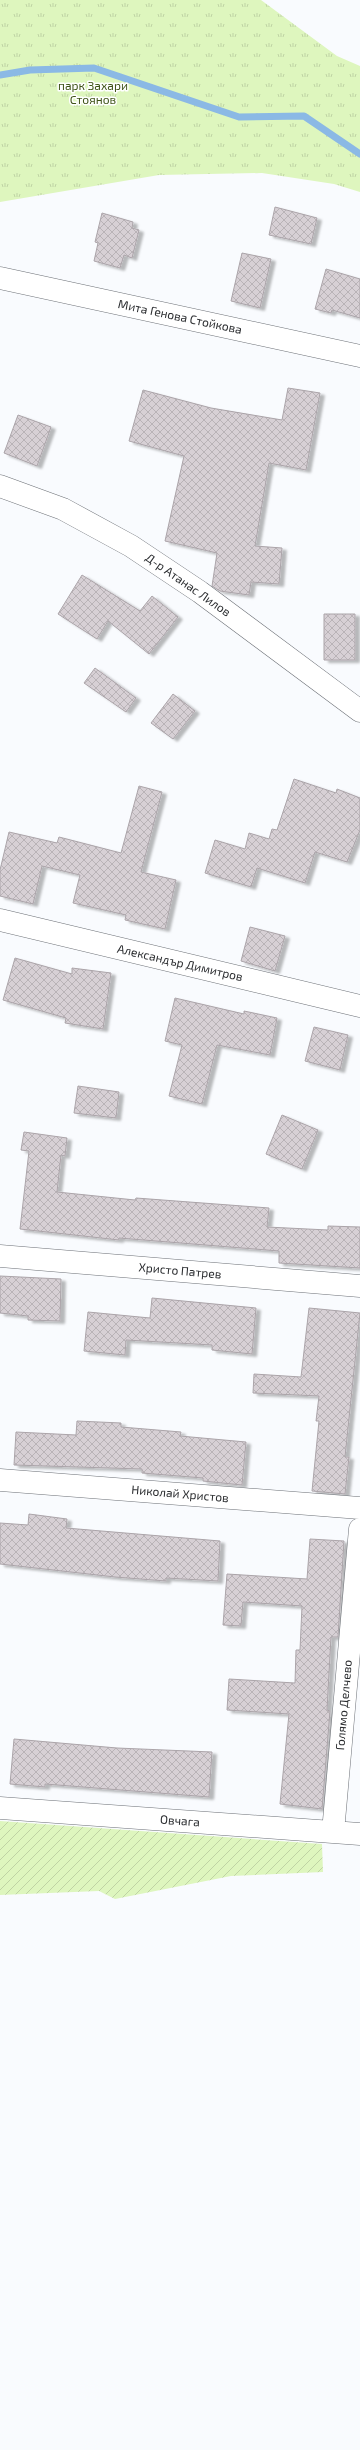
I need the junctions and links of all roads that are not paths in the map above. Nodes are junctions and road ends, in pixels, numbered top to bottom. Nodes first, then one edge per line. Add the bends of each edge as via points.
1 (0, 278) edge
2 (360, 356) edge
3 (0, 486) edge
4 (360, 711) edge
5 (0, 920) edge
6 (360, 1006) edge
7 (0, 1256) edge
8 (360, 1286) edge
9 (0, 1480) edge
10 (360, 1508) edge
11 (360, 1529) edge
12 (0, 1808) edge
13 (333, 1832) junction
14 (360, 1834) edge

1 - 2 street, Мита Генова Стойкова
3 - 4 street, Д-р Атанас Лилов via 63,509 131,546 200,592
5 - 6 street, Александър Димитров
7 - 8 street, Христо Патрев
9 - 10 street, Николай Христов
11 - 13 street, Голямо Делчево
12 - 13 street, Овчага
13 - 14 street, Овчага

